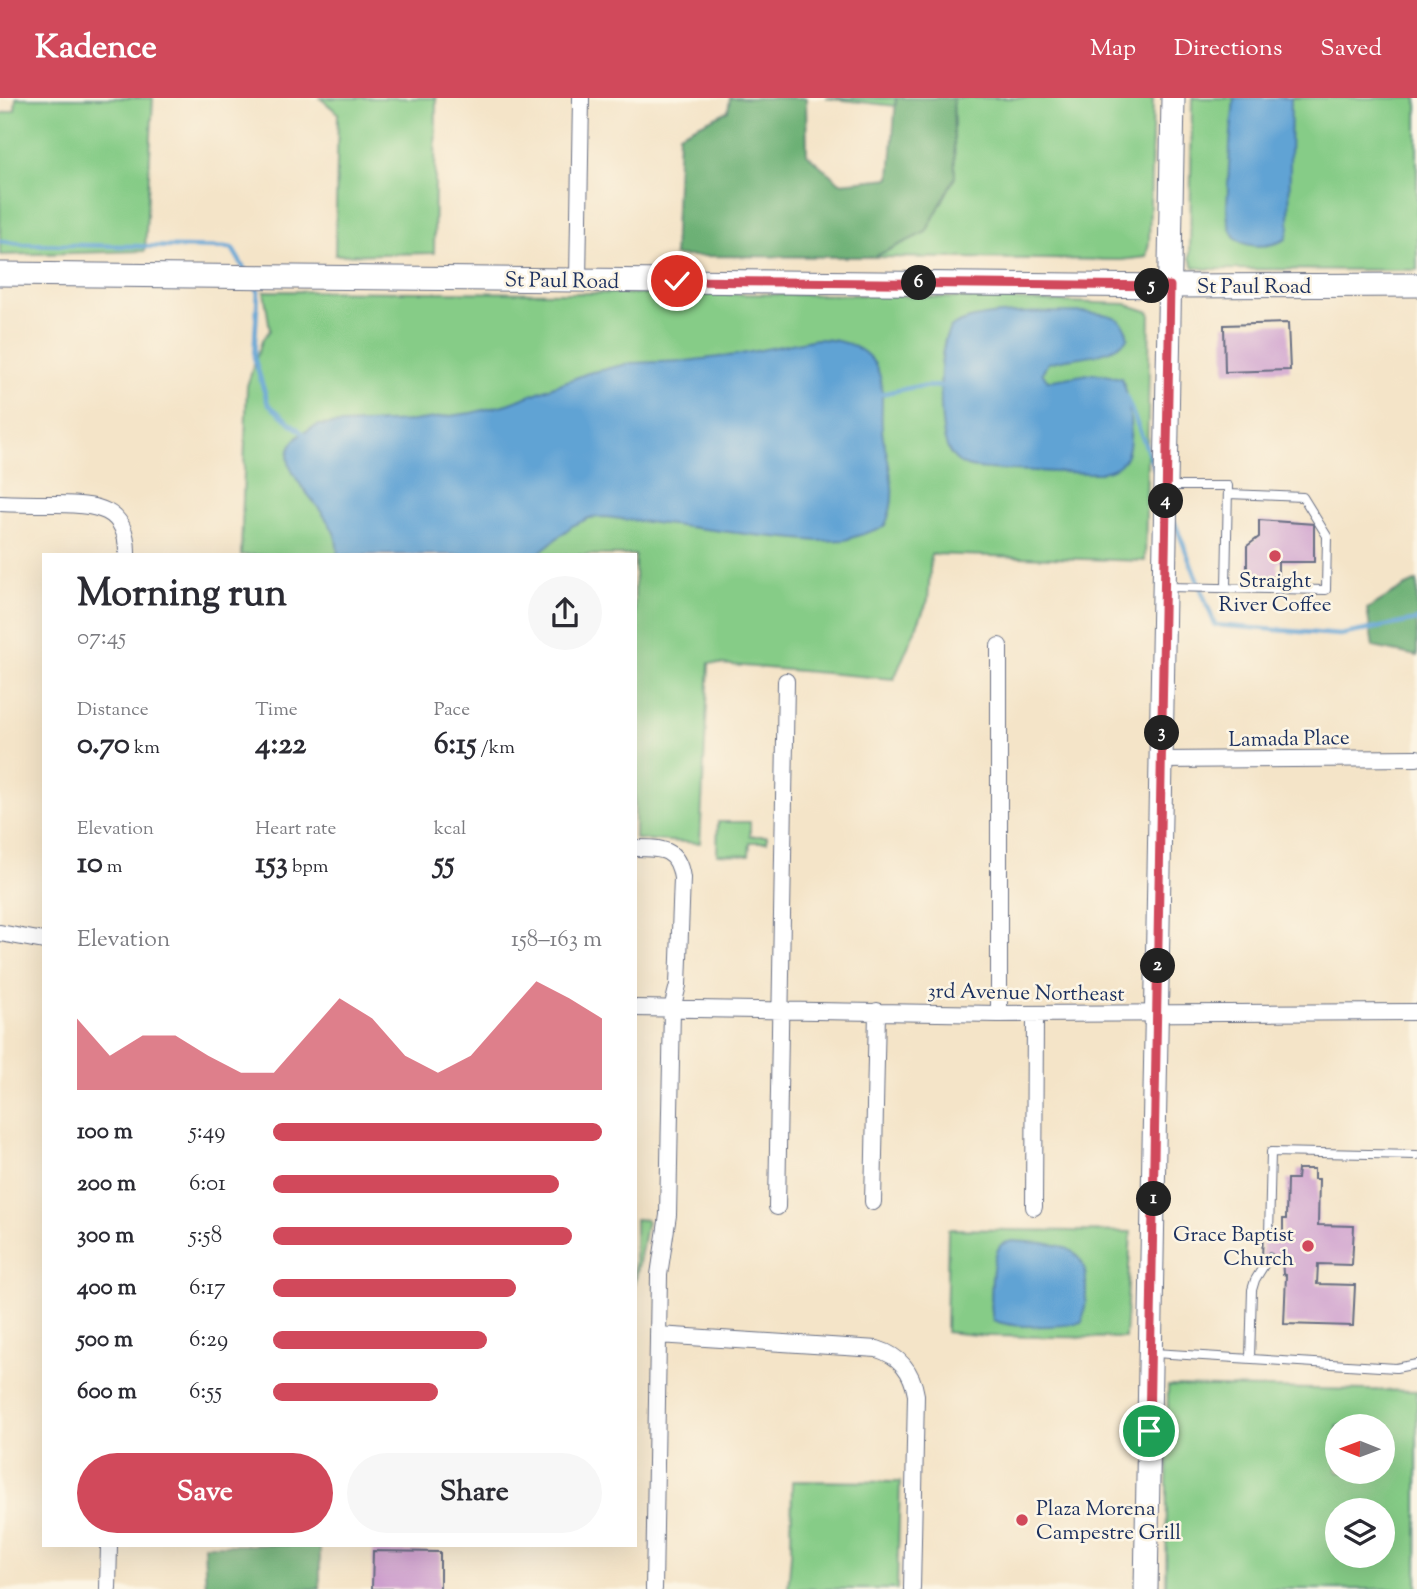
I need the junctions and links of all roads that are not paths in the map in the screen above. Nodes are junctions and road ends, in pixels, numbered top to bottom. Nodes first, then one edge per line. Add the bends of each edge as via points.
1 (581, 98) edge
2 (1173, 98) edge
3 (0, 274) edge
4 (578, 280) junction
5 (1417, 285) edge
6 (1170, 286) junction
7 (1166, 486) junction
8 (1228, 494) junction
9 (0, 503) edge
10 (127, 553) edge
11 (1165, 587) junction
12 (1226, 588) junction
13 (999, 646) dead end
14 (786, 681) dead end
15 (1417, 758) edge
16 (1161, 760) junction
17 (637, 848) edge
18 (0, 933) edge
19 (42, 942) edge
20 (637, 1008) edge
21 (672, 1009) junction
22 (780, 1010) junction
23 (877, 1011) junction
24 (1417, 1012) edge
25 (999, 1014) junction
26 (1035, 1014) junction
27 (1157, 1015) junction
28 (1417, 1155) edge
29 (873, 1202) dead end
30 (776, 1207) dead end
31 (1034, 1208) dead end
32 (1269, 1235) dead end
33 (1269, 1257) dead end
34 (658, 1335) junction
35 (1151, 1353) junction
36 (1250, 1359) junction
37 (1417, 1364) edge
38 (109, 1547) edge
39 (108, 1589) edge
40 (654, 1589) edge
41 (912, 1589) edge
42 (1146, 1589) edge

1 - 4 street
2 - 6 main road
3 - 4 main road, St Paul Road
4 - 6 main road, St Paul Road
5 - 6 main road, St Paul Road
6 - 7 main road
7 - 8 lane via 1228,486
7 - 11 main road
8 - 12 lane
8 - 12 lane via 1303,497 1327,536 1326,590
9 - 10 street via 97,506 123,528
11 - 12 lane
11 - 16 main road
13 - 25 street
14 - 22 street
15 - 16 street, Lamada Place
16 - 27 main road
17 - 21 street via 673,853 680,863 678,985
18 - 19 street
20 - 21 street, 3rd Avenue Northeast
21 - 22 street, 3rd Avenue Northeast
21 - 34 street via 668,1215 659,1275
22 - 23 street, 3rd Avenue Northeast
22 - 30 street
23 - 25 street, 3rd Avenue Northeast
23 - 29 street
24 - 27 street, 3rd Avenue Northeast
25 - 26 street, 3rd Avenue Northeast
26 - 27 street, 3rd Avenue Northeast
26 - 31 street
27 - 35 main road
28 - 32 lane via 1271,1152
33 - 36 lane via 1252,1290
34 - 40 street
34 - 41 street via 877,1349 902,1363 912,1377 916,1395
35 - 36 lane
35 - 42 main road
36 - 37 lane via 1396,1367
38 - 39 street

